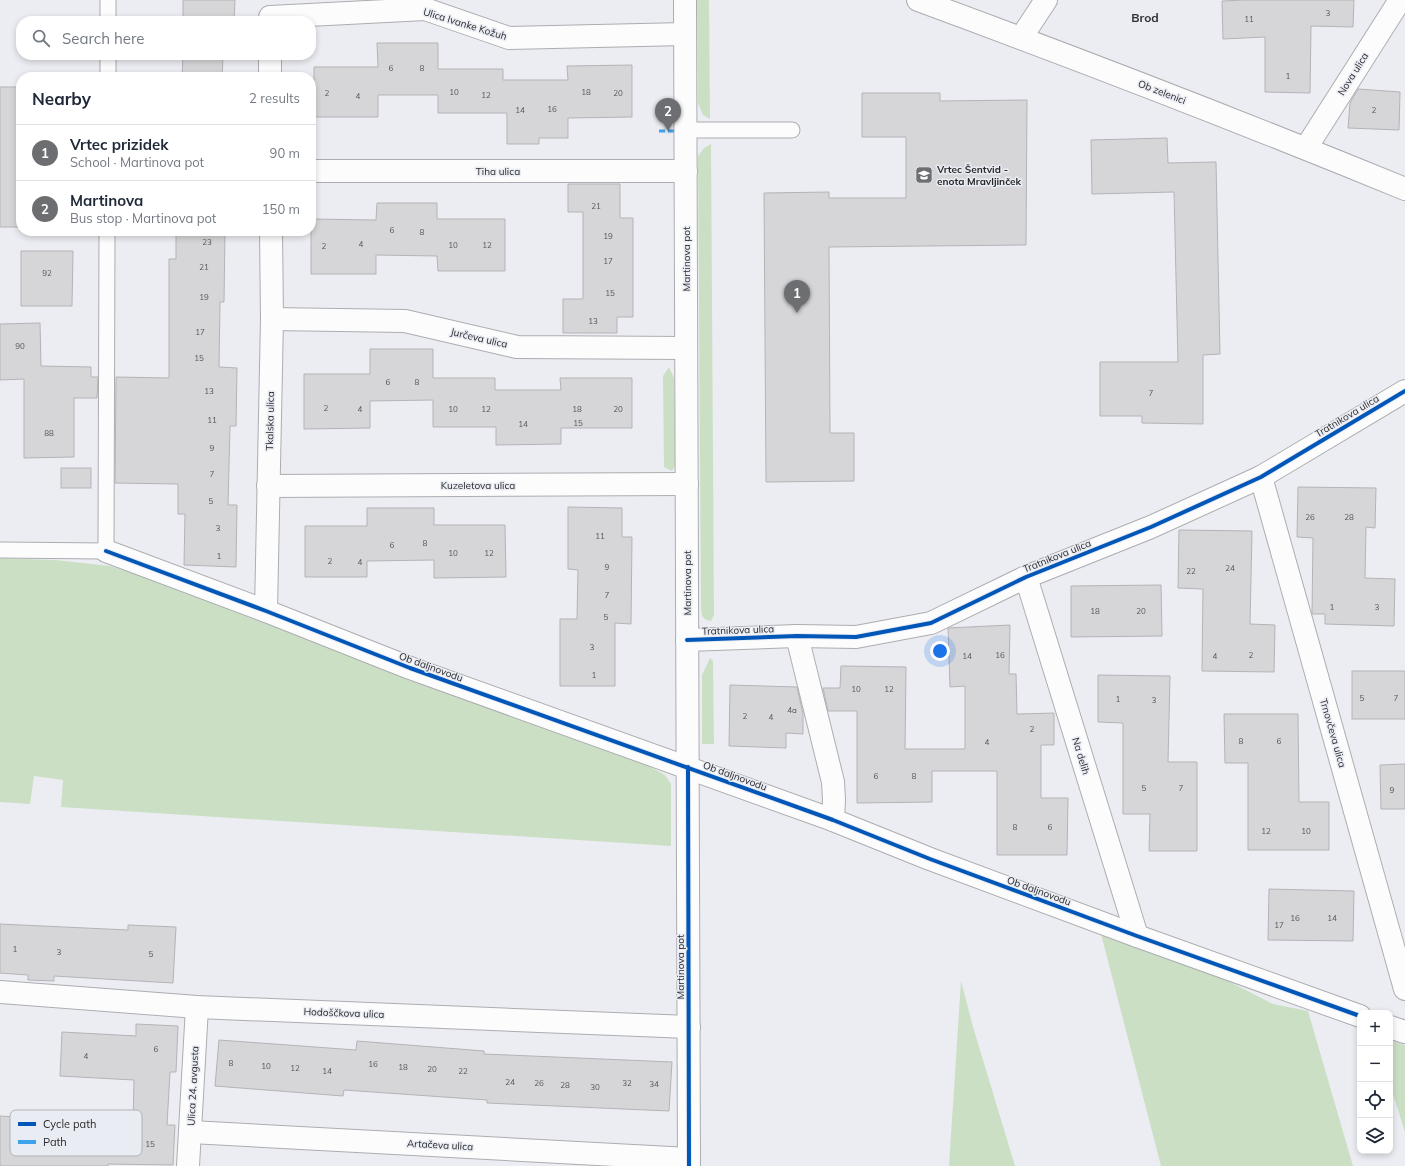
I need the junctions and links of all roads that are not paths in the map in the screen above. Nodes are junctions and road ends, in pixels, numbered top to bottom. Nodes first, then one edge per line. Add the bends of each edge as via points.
1 (108, 0) edge
2 (685, 0) edge
3 (918, 0) edge
4 (1046, 0) edge
5 (1400, 0) edge
6 (270, 12) edge
7 (108, 16) edge
8 (685, 34) junction
9 (1021, 38) junction
10 (108, 60) edge
11 (270, 60) edge
12 (108, 72) edge
13 (270, 72) edge
14 (685, 130) junction
15 (792, 130) dead end
16 (1306, 148) junction
17 (316, 171) edge
18 (686, 172) junction
19 (1405, 189) edge
20 (107, 236) edge
21 (271, 236) edge
22 (272, 319) junction
23 (686, 348) junction
24 (1405, 391) edge
25 (1260, 477) junction
26 (687, 484) junction
27 (268, 486) junction
28 (0, 550) edge
29 (106, 551) junction
30 (1026, 577) junction
31 (266, 611) junction
32 (797, 636) junction
33 (687, 640) junction
34 (688, 767) junction
35 (833, 820) junction
36 (1137, 936) junction
37 (1405, 989) edge
38 (0, 992) edge
39 (197, 1007) junction
40 (1357, 1015) edge
41 (689, 1027) junction
42 (1393, 1028) edge
43 (1405, 1032) edge
44 (191, 1132) junction
45 (689, 1162) edge
46 (188, 1166) edge

1 - 7 lane
2 - 8 street, Martinova pot
3 - 9 street, Ob zelenici
4 - 9 street
5 - 16 street, Nova ulica
6 - 8 street, Ulica Ivanke Kožuh via 425,9 509,38
8 - 14 street, Martinova pot
9 - 16 street, Ob zelenici
10 - 12 lane
11 - 13 street
14 - 15 lane
14 - 18 street, Martinova pot
16 - 19 street, Ob zelenici
17 - 18 street, Tiha ulica
18 - 23 street, Martinova pot
20 - 29 lane
21 - 22 street, Tkalska ulica
22 - 23 street, Jurčeva ulica via 405,321 517,347
22 - 27 street, Tkalska ulica
23 - 26 street, Martinova pot
24 - 25 street, Tratnikova ulica
25 - 30 street, Tratnikova ulica via 1151,527
25 - 37 street, Trnovčeva ulica
26 - 27 street, Kuzeletova ulica
26 - 33 street, Martinova pot
27 - 31 street, Tkalska ulica
28 - 29 lane
29 - 31 street, Ob daljnovodu
30 - 32 street, Tratnikova ulica via 931,623 856,637
30 - 36 street, Na delih
31 - 34 street, Ob daljnovodu via 410,668
32 - 33 street, Tratnikova ulica
32 - 35 street via 832,782
33 - 34 street, Martinova pot
34 - 35 street, Ob daljnovodu
34 - 41 street, Martinova pot
35 - 36 street, Ob daljnovodu
36 - 40 street, Ob daljnovodu
38 - 39 street, Hodoščkova ulica
39 - 41 street, Hodoščkova ulica
39 - 44 street, Ulica 24. avgusta
41 - 45 street, Martinova pot
42 - 43 street
44 - 45 street, Artačeva ulica
44 - 46 street, Ulica 24. avgusta

